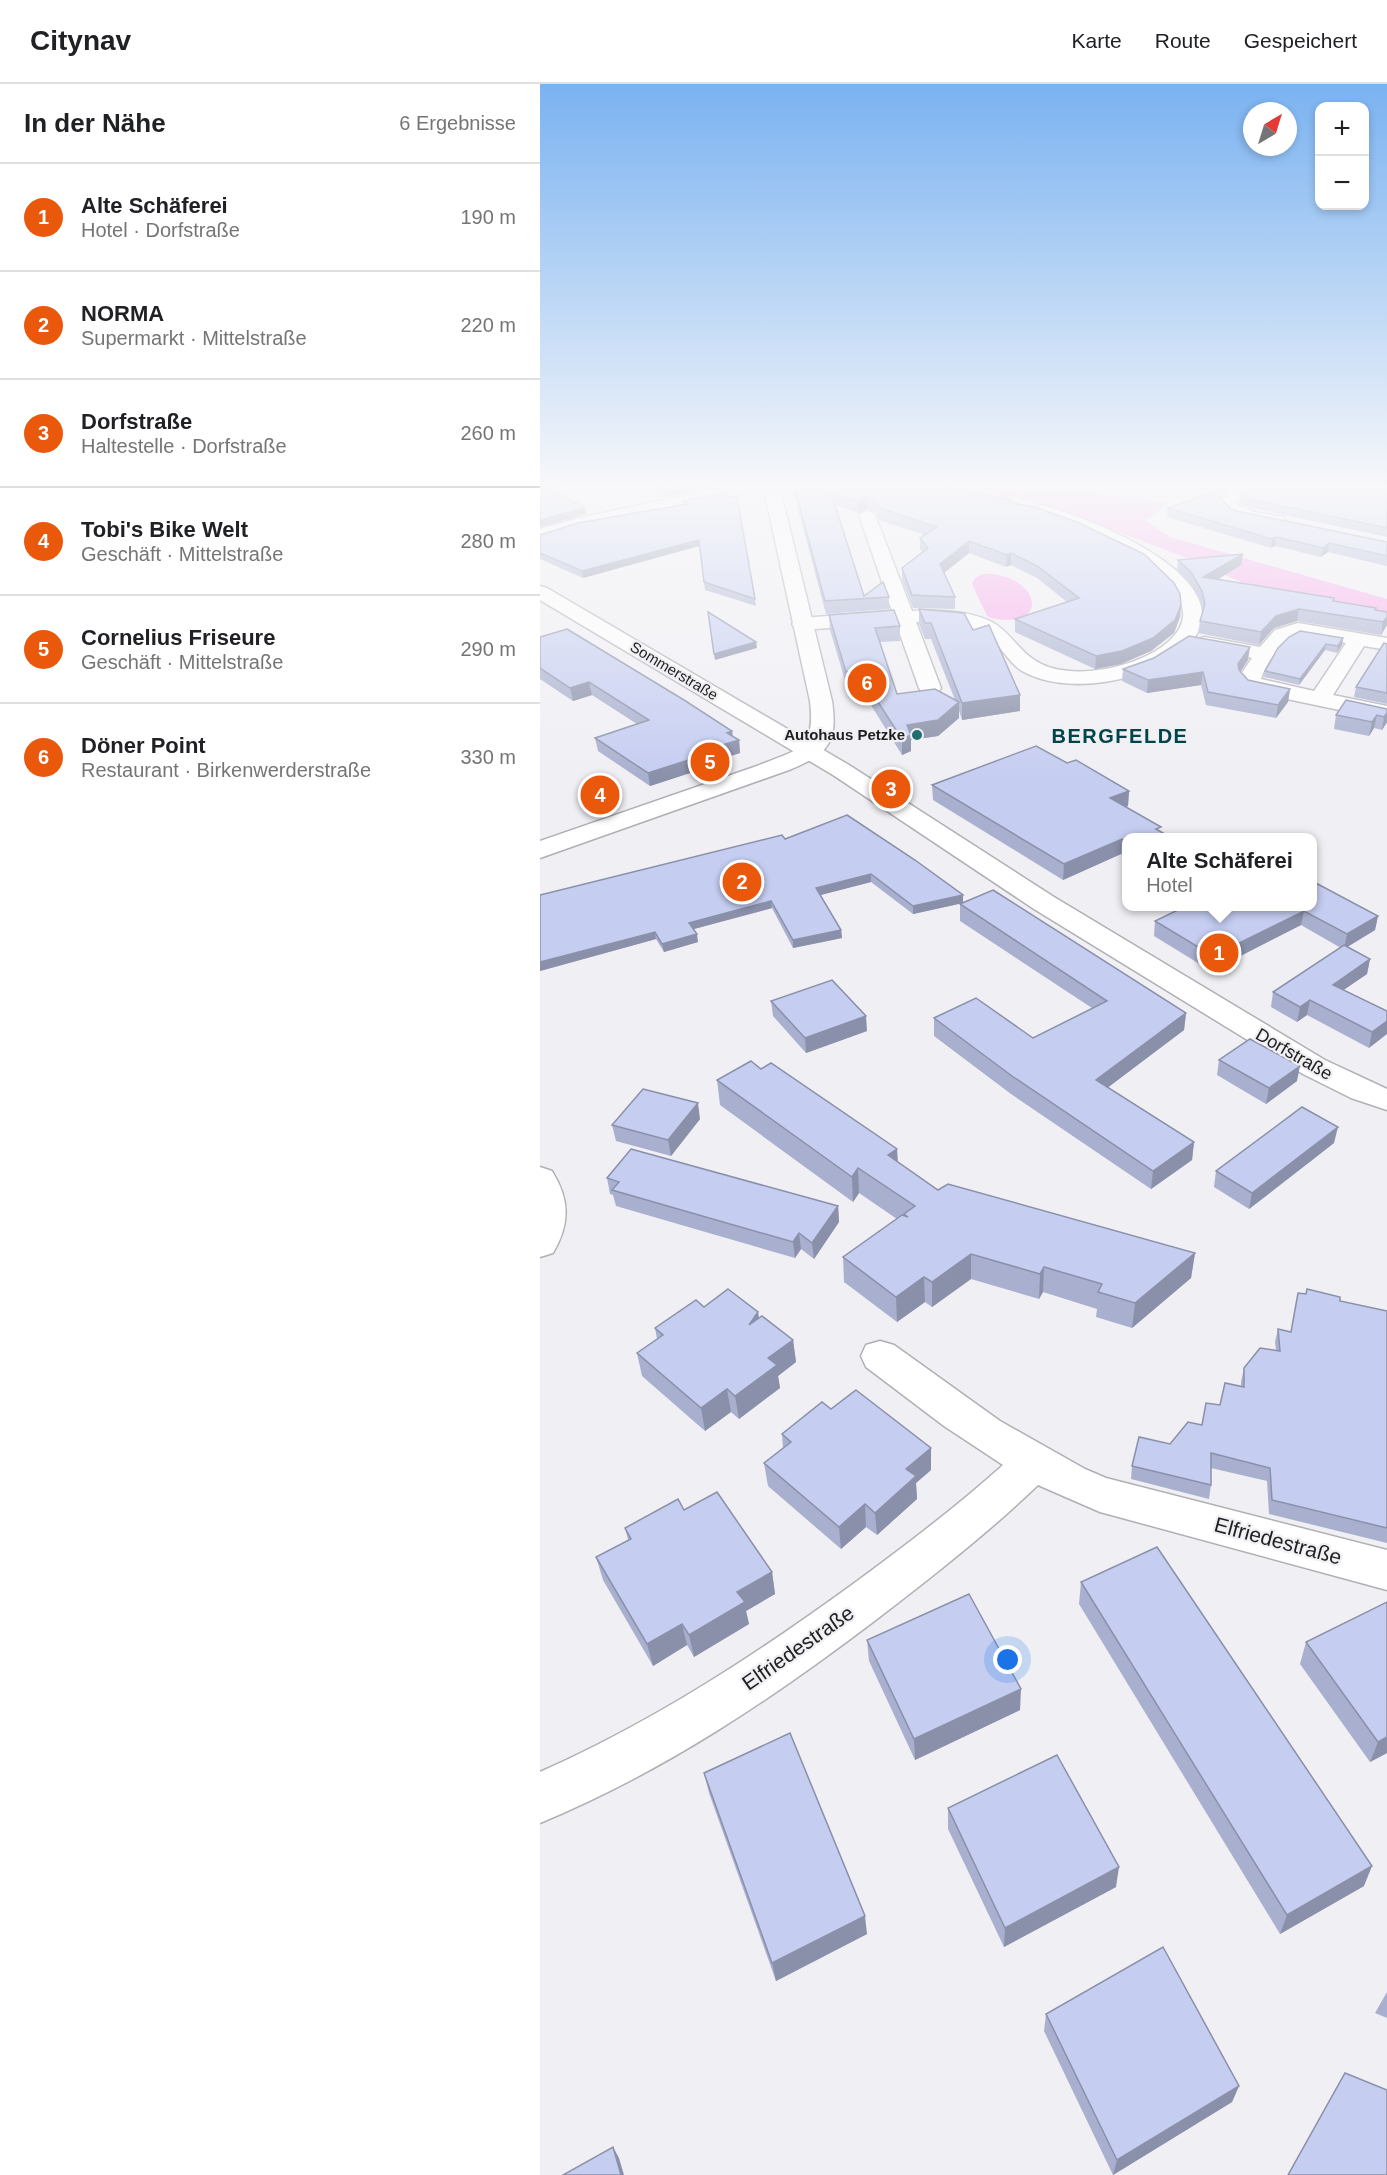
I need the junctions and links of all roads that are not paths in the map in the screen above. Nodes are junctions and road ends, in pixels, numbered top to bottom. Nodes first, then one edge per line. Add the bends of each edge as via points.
1 (793, 583) edge
2 (891, 583) edge
3 (1175, 583) edge
4 (540, 592) edge
5 (904, 618) junction
6 (802, 624) junction
7 (1183, 639) junction
8 (1359, 639) junction
9 (1387, 644) edge
10 (1265, 654) junction
11 (930, 688) edge
12 (1319, 700) junction
13 (1387, 712) edge
14 (808, 750) junction
15 (540, 850) edge
16 (1387, 1100) edge
17 (540, 1179) edge
18 (540, 1244) edge
19 (880, 1356) dead end
20 (1033, 1464) junction
21 (1387, 1570) edge
22 (540, 1798) edge

1 - 6 street
2 - 5 street
3 - 7 street via 1192,610 1192,622
4 - 14 street, Sommerstraße
5 - 6 street
5 - 7 street via 944,617 981,624 996,632 1031,667 1073,677 1130,669
5 - 11 street
6 - 14 street via 824,725 820,739
7 - 10 street
8 - 9 street
8 - 10 street via 1287,630
8 - 12 street
10 - 12 street via 1251,673 1250,681 1267,689
12 - 13 street
14 - 15 street via 765,771
14 - 16 street, Dorfstraße via 1054,908 1294,1055 1344,1083
17 - 18 street via 550,1218
19 - 20 street, Elfriedestraße
20 - 21 street, Elfriedestraße via 1100,1494
20 - 22 street, Elfriedestraße via 912,1566 783,1661 639,1751

